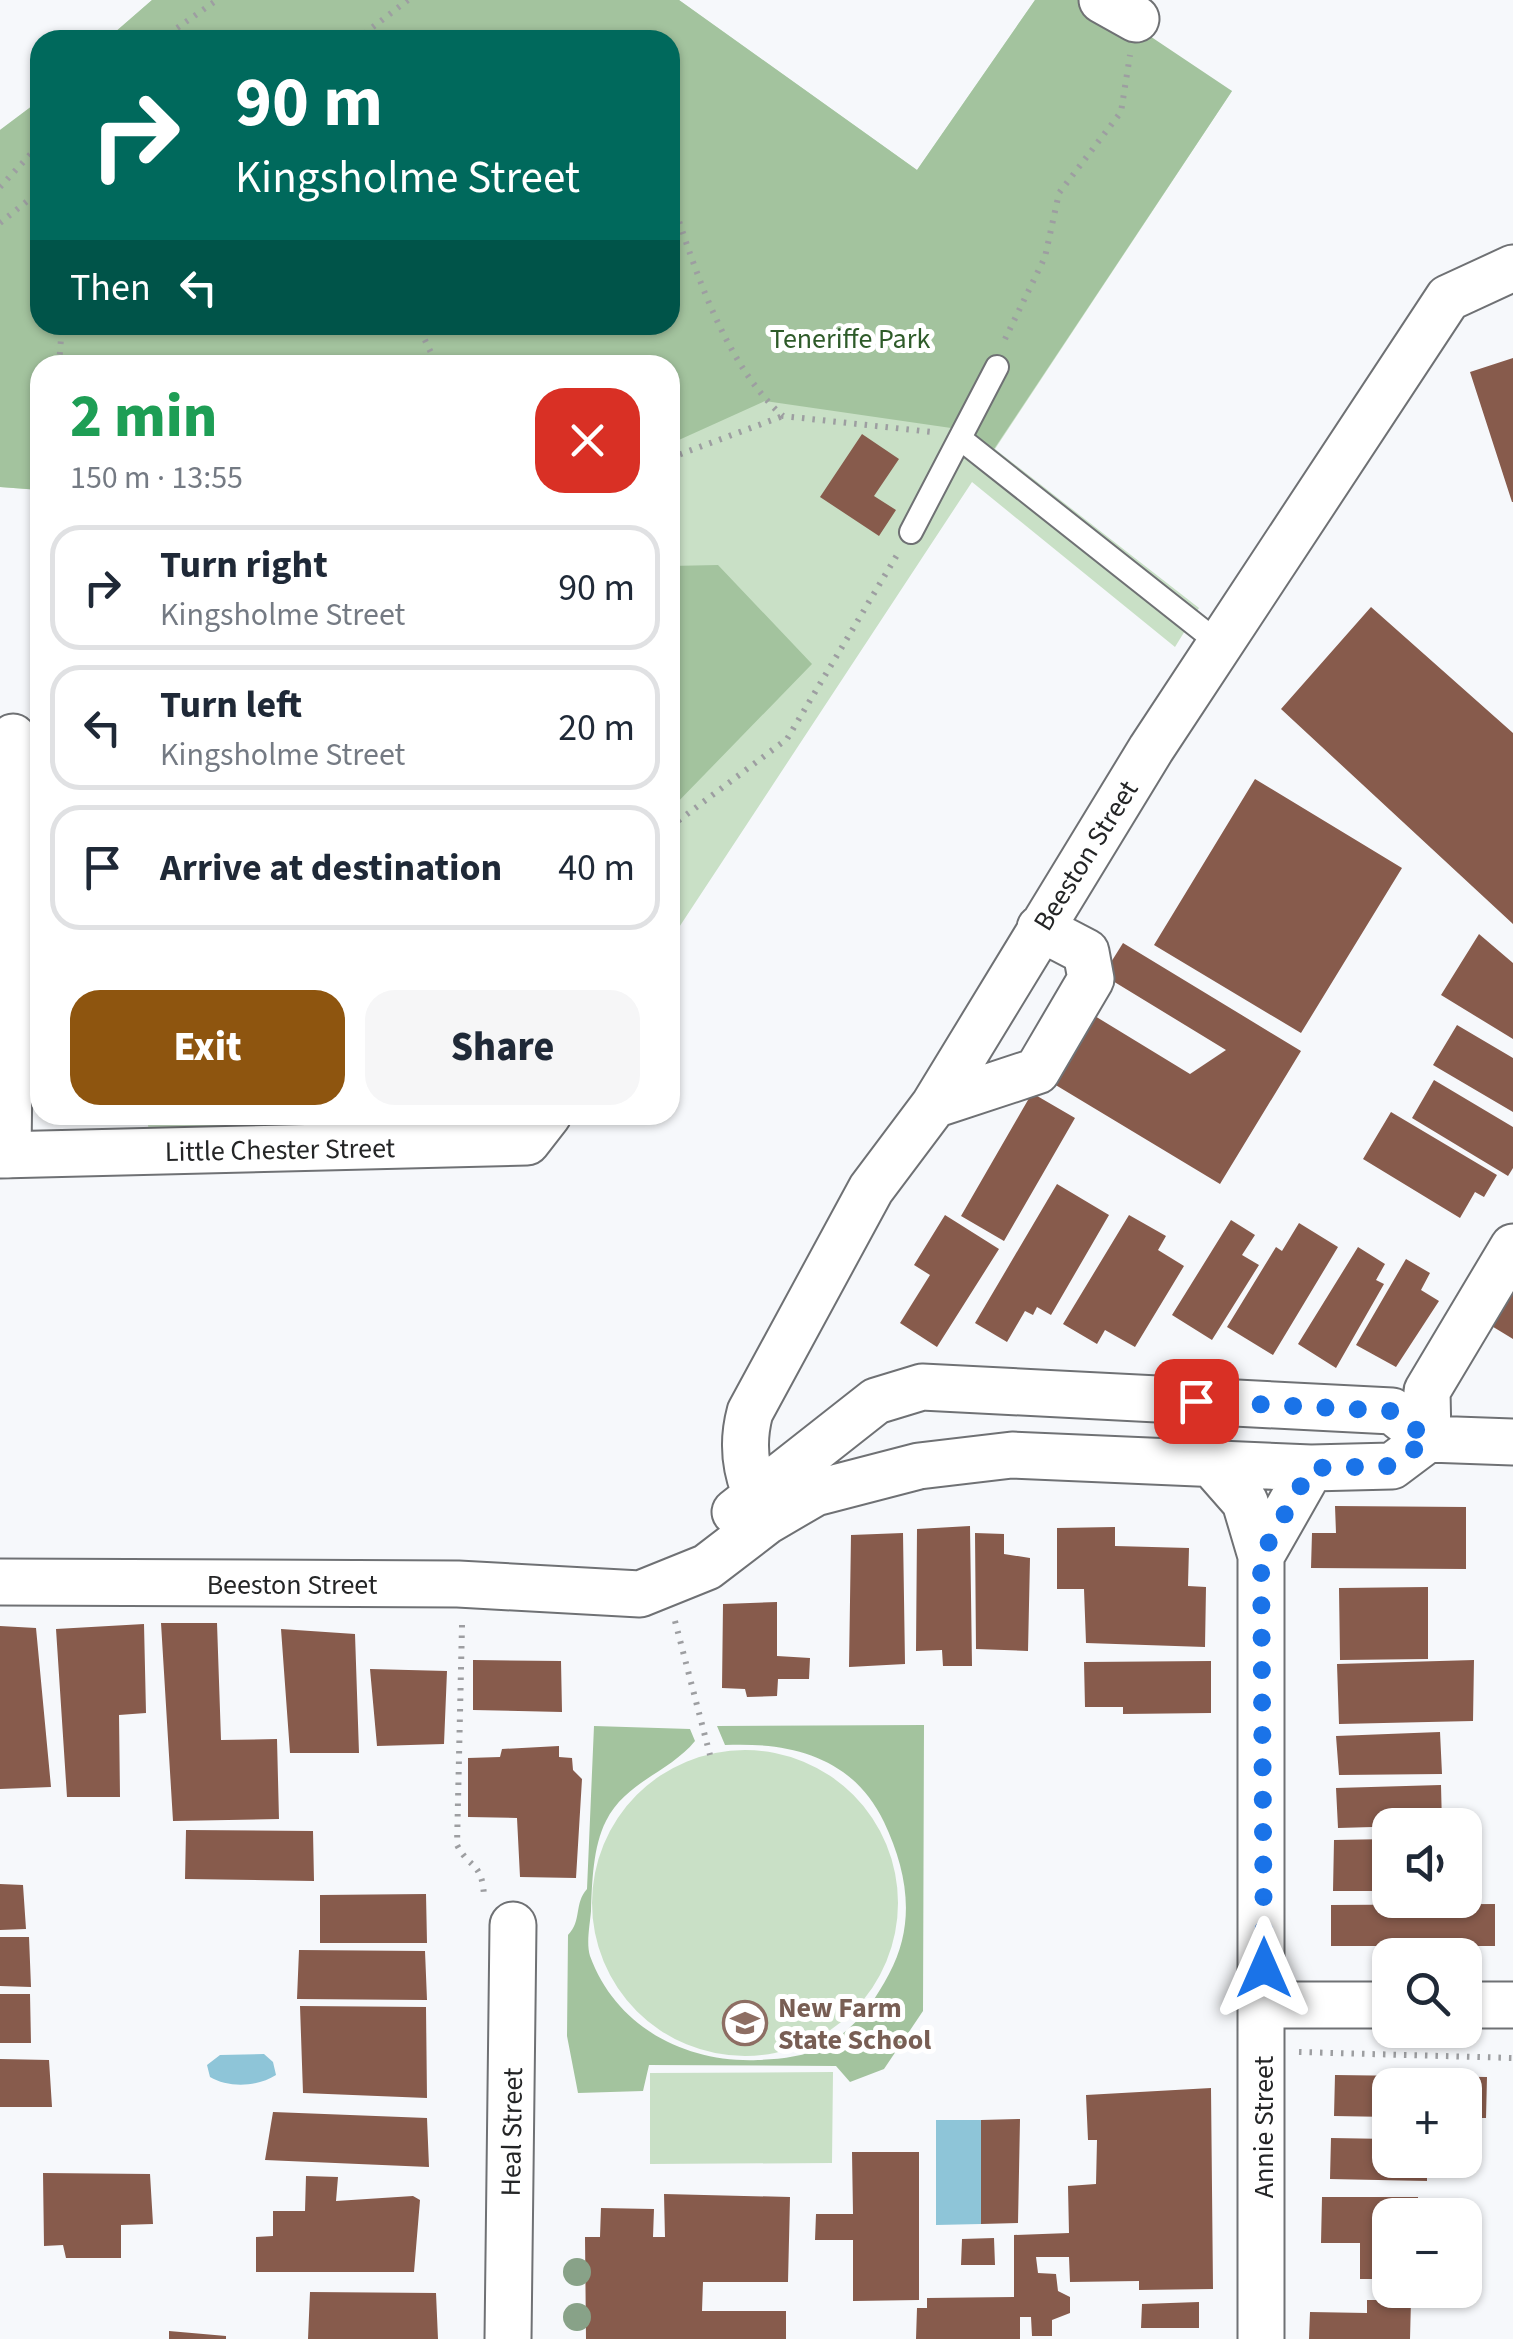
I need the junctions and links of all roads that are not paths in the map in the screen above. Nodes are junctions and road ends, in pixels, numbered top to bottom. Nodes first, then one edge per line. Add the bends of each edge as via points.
1 (1513, 268) edge
2 (996, 368) road end
3 (962, 440) junction
4 (911, 532) road end
5 (1221, 645) junction
6 (18, 737) edge
7 (1040, 928) junction
8 (934, 1105) junction
9 (540, 1125) edge
10 (4, 1155) edge
11 (1513, 1248) edge
12 (1428, 1439) junction
13 (1513, 1442) edge
14 (1210, 1461) junction
15 (1311, 1468) junction
16 (761, 1508) junction
17 (1261, 1556) junction
18 (0, 1582) edge
19 (513, 1926) road end
20 (1264, 2005) junction
21 (1372, 2005) edge
22 (1482, 2005) edge
23 (1513, 2005) edge
24 (508, 2339) edge
25 (1261, 2339) edge

1 - 5 street, Beeston Street via 1448,298
2 - 3 lane
3 - 4 lane
3 - 5 lane
5 - 7 street, Beeston Street
6 - 10 street
7 - 8 street, Beeston Street
7 - 8 street via 1086,952 1092,980 1036,1072
8 - 16 street, Beeston Street via 871,1190 750,1412 745,1466
9 - 10 street, Little Chester Street via 526,1142
11 - 12 street via 1427,1391
12 - 13 street
12 - 15 street via 1392,1466
12 - 16 street via 1392,1411 922,1387 876,1402
14 - 15 street
14 - 16 street via 1012,1455 919,1466
14 - 17 street, Annie Street via 1244,1502
15 - 17 street, Annie Street
16 - 18 street, Beeston Street via 583,1591 458,1584
17 - 20 street, Annie Street
19 - 24 street, Heal Street
20 - 21 street
20 - 25 street, Annie Street
22 - 23 street

